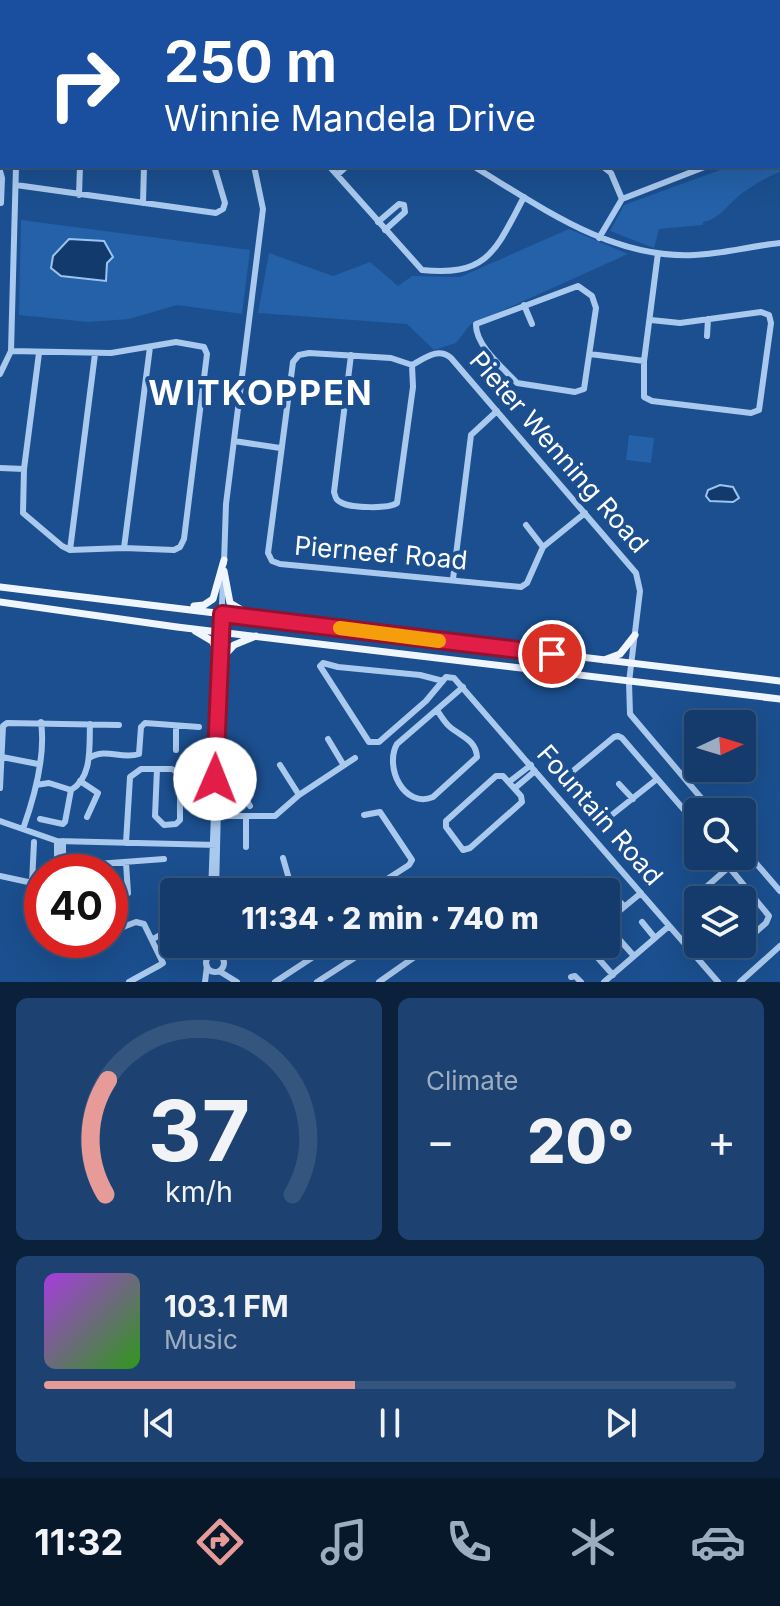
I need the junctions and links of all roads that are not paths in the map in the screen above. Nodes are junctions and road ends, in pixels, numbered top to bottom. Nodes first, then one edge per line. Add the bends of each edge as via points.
1 (16, 168) edge
2 (80, 168) edge
3 (144, 168) edge
4 (215, 168) edge
5 (254, 168) edge
6 (331, 168) edge
7 (345, 168) edge
8 (476, 168) edge
9 (604, 168) edge
10 (702, 168) edge
11 (0, 171) edge
12 (337, 175) junction
13 (16, 185) junction
14 (79, 195) junction
15 (524, 197) junction
16 (622, 199) junction
17 (1, 203) edge
18 (143, 203) junction
19 (378, 222) junction
20 (385, 230) junction
21 (599, 238) junction
22 (780, 243) edge
23 (658, 253) junction
24 (524, 305) junction
25 (708, 319) junction
26 (651, 320) junction
27 (532, 324) dead end
28 (707, 336) dead end
29 (150, 347) junction
30 (11, 351) junction
31 (39, 353) junction
32 (95, 354) junction
33 (590, 354) junction
34 (351, 355) junction
35 (644, 361) junction
36 (412, 365) junction
37 (0, 374) edge
38 (497, 411) junction
39 (234, 441) junction
40 (280, 448) junction
41 (0, 468) edge
42 (24, 469) junction
43 (585, 513) junction
44 (526, 525) dead end
45 (543, 547) junction
46 (124, 548) junction
47 (70, 550) junction
48 (224, 564) junction
49 (453, 579) junction
50 (0, 587) edge
51 (0, 602) edge
52 (172, 606) junction
53 (222, 614) junction
54 (259, 616) junction
55 (177, 627) junction
56 (222, 631) junction
57 (635, 635) junction
58 (258, 636) junction
59 (221, 658) junction
60 (602, 660) junction
61 (631, 664) junction
62 (446, 679) junction
63 (780, 681) edge
64 (629, 682) junction
65 (463, 687) junction
66 (780, 699) edge
67 (437, 710) junction
68 (219, 717) junction
69 (41, 722) junction
70 (90, 724) junction
71 (119, 725) dead end
72 (176, 726) junction
73 (199, 727) dead end
74 (328, 739) dead end
75 (89, 748) junction
76 (176, 750) dead end
77 (98, 753) junction
78 (2, 757) edge
79 (89, 758) junction
80 (355, 758) dead end
81 (38, 764) junction
82 (343, 764) junction
83 (280, 765) dead end
84 (251, 767) dead end
85 (533, 768) junction
86 (157, 769) junction
87 (657, 779) junction
88 (80, 781) junction
89 (219, 781) junction
90 (235, 781) junction
91 (619, 784) dead end
92 (36, 785) junction
93 (512, 785) junction
94 (0, 788) edge
95 (71, 790) junction
96 (299, 795) junction
97 (699, 798) edge
98 (633, 799) junction
99 (234, 806) dead end
100 (250, 806) dead end
101 (684, 808) edge
102 (364, 815) dead end
103 (218, 816) junction
104 (87, 817) dead end
105 (246, 817) junction
106 (40, 819) dead end
107 (0, 821) edge
108 (23, 829) junction
109 (60, 841) junction
110 (34, 842) dead end
111 (126, 843) junction
112 (215, 845) junction
113 (246, 847) dead end
114 (35, 854) edge
115 (60, 854) edge
116 (283, 858) dead end
117 (164, 859) dead end
118 (756, 861) edge
119 (128, 863) edge
120 (726, 870) edge
121 (731, 870) edge
122 (0, 876) edge
123 (214, 878) edge
124 (289, 878) edge
125 (389, 878) edge
126 (24, 881) edge
127 (777, 881) edge
128 (708, 886) edge
129 (745, 886) edge
130 (780, 891) edge
131 (641, 893) junction
132 (756, 900) edge
133 (620, 902) edge
134 (624, 906) junction
135 (620, 910) edge
136 (642, 922) dead end
137 (128, 926) edge
138 (669, 926) junction
139 (756, 932) edge
140 (160, 935) edge
141 (655, 938) junction
142 (153, 939) junction
143 (620, 940) edge
144 (780, 946) edge
145 (634, 956) junction
146 (209, 958) edge
147 (221, 958) edge
148 (312, 958) edge
149 (354, 958) edge
150 (413, 958) edge
151 (598, 958) edge
152 (224, 963) junction
153 (207, 966) junction
154 (217, 971) junction
155 (613, 975) junction
156 (230, 977) junction
157 (571, 977) dead end
158 (206, 981) edge
159 (129, 982) edge
160 (237, 982) edge
161 (275, 982) edge
162 (317, 982) edge
163 (379, 982) edge
164 (581, 982) edge
165 (604, 982) edge
166 (718, 982) edge
167 (740, 982) edge

1 - 13 street
2 - 14 street
3 - 18 street
4 - 18 street via 225,203 220,212
5 - 39 street via 263,209
6 - 12 street
7 - 12 street
8 - 15 street
9 - 16 street
10 - 16 street
11 - 17 street
12 - 19 street
13 - 14 street
13 - 30 street
14 - 18 street
15 - 20 street via 486,259 460,271 419,269
15 - 21 street
16 - 21 street
19 - 20 street
19 - 20 street via 404,205 405,212
21 - 23 street
22 - 23 street via 698,255
23 - 26 street
24 - 27 street
24 - 33 street via 582,287 595,304
24 - 33 street via 475,327 484,346 517,383 582,391
25 - 26 street
25 - 28 street
25 - 35 street via 769,315 759,410 646,399
26 - 35 street
29 - 32 street
29 - 46 street
29 - 46 street via 186,343 206,351 184,539 174,550
30 - 31 street
30 - 37 street
31 - 32 street
31 - 42 street
32 - 47 street
33 - 35 street
34 - 36 street, Pierneef Road
34 - 36 street via 335,496 344,504 396,505
34 - 40 street, Pierneef Road via 309,353 293,362
36 - 38 street, Pieter Wenning Road via 436,352 447,354
38 - 43 street, Pieter Wenning Road
38 - 49 street via 471,435
39 - 40 street
39 - 48 street
40 - 49 street, Pierneef Road via 268,553 272,561
41 - 42 street
42 - 47 street via 23,513
43 - 45 street, Pierneef Road
43 - 57 street, Pieter Wenning Road via 637,576
44 - 45 street
45 - 49 street, Pierneef Road via 521,587
46 - 47 street
48 - 52 main road via 210,602
48 - 53 street
48 - 54 main road via 230,603
50 - 52 main road
51 - 55 main road
52 - 53 main road
53 - 54 main road
53 - 56 street
54 - 60 main road
55 - 56 main road
55 - 59 main road via 207,636
56 - 58 main road
56 - 59 street
57 - 60 main road via 620,654
57 - 61 street, Pieter Wenning Road
58 - 59 main road via 234,645
58 - 64 main road
59 - 68 street
60 - 61 main road
61 - 63 main road
61 - 64 street, Pieter Wenning Road
62 - 62 street via 379,742 371,743 320,666
62 - 65 street, Fountain Road via 454,678
64 - 66 main road
64 - 97 street, Pieter Wenning Road via 630,714
65 - 67 street
65 - 85 street, Fountain Road
67 - 67 street via 393,750 401,786 425,800 477,757 468,739 448,726
68 - 89 street
68 - 112 street
69 - 70 street
69 - 78 street via 5,724
69 - 81 street
70 - 71 street
70 - 75 street
72 - 73 street
72 - 76 street
72 - 77 street via 142,725 138,755
74 - 82 street
75 - 77 street
75 - 79 street
77 - 79 street
78 - 81 street
78 - 94 street
79 - 88 street
80 - 82 street
81 - 92 street
82 - 96 street
83 - 96 street
84 - 90 street
85 - 93 street
85 - 131 street, Fountain Road
86 - 86 street via 179,774 181,818 176,824 164,825 155,816
86 - 111 street via 138,770 130,777
87 - 98 street
87 - 98 street via 618,736 571,774 606,817
87 - 101 street
88 - 95 street
88 - 104 street via 98,793
89 - 90 street
89 - 103 street
90 - 99 street
90 - 100 street
91 - 98 street
92 - 95 street
92 - 108 street
93 - 93 street via 522,798 520,805 470,848 461,849 446,821 496,776
95 - 106 street via 63,824
96 - 105 street via 275,816
102 - 125 street via 380,812 412,860
103 - 105 street
103 - 112 street
105 - 113 street
107 - 108 street
108 - 109 street
109 - 111 street
109 - 115 street
110 - 114 street
111 - 112 street
112 - 123 street
116 - 124 street
117 - 119 street
118 - 127 street
120 - 128 street
121 - 129 street
122 - 126 street
127 - 130 street
131 - 134 street
131 - 138 street, Fountain Road
132 - 139 street via 769,916
133 - 134 street
134 - 135 street
136 - 141 street
137 - 142 street via 139,922
138 - 141 street
138 - 166 street, Fountain Road
140 - 142 street
141 - 145 street
142 - 159 street via 163,963
143 - 145 street
144 - 167 street
145 - 155 street
146 - 153 street
147 - 152 street
148 - 161 street
149 - 162 street
150 - 163 street
151 - 155 street
152 - 154 street
152 - 156 street
153 - 154 street
153 - 158 street
154 - 156 street
154 - 158 street
155 - 165 street
156 - 160 street
157 - 164 street

